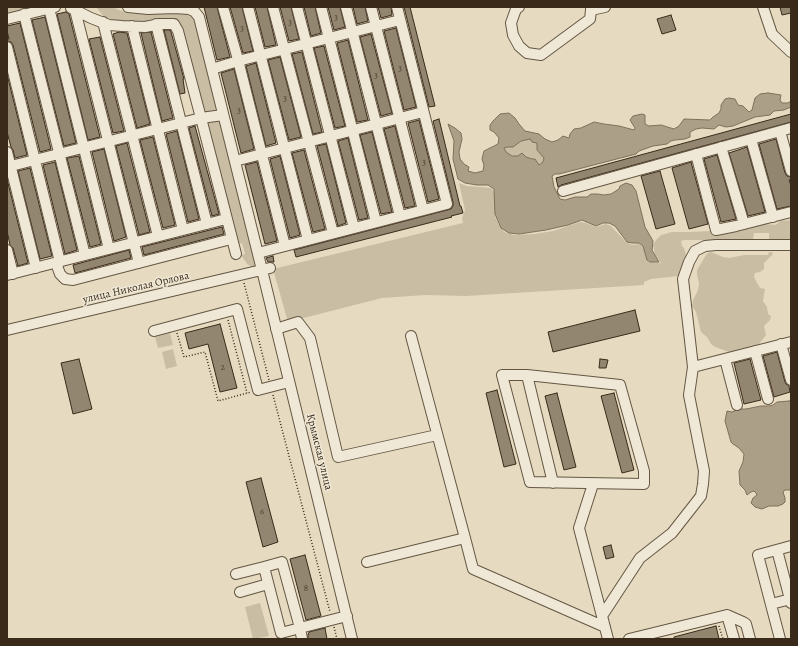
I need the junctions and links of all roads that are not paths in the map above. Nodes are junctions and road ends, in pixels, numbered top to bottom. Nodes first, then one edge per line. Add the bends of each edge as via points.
1 (128, 7) edge
2 (223, 7) edge
3 (248, 7) edge
4 (273, 7) edge
5 (297, 7) edge
6 (321, 7) edge
7 (346, 7) edge
8 (371, 7) edge
9 (396, 7) edge
10 (519, 7) edge
11 (605, 7) edge
12 (763, 7) edge
13 (52, 8) edge
14 (72, 8) edge
15 (591, 8) edge
16 (195, 9) edge
17 (24, 14) junction
18 (7, 19) edge
19 (400, 20) junction
20 (103, 22) junction
21 (156, 24) junction
22 (132, 26) junction
23 (376, 26) junction
24 (352, 32) junction
25 (330, 38) junction
26 (307, 44) junction
27 (7, 47) edge
28 (284, 49) junction
29 (791, 52) edge
30 (261, 55) junction
31 (238, 61) junction
32 (212, 69) junction
33 (423, 112) junction
34 (223, 114) junction
35 (201, 118) junction
36 (400, 118) junction
37 (181, 123) junction
38 (376, 124) junction
39 (791, 128) edge
40 (157, 129) junction
41 (353, 130) junction
42 (780, 131) junction
43 (132, 136) junction
44 (330, 136) junction
45 (751, 139) junction
46 (109, 141) junction
47 (309, 142) junction
48 (721, 147) junction
49 (84, 148) junction
50 (285, 148) junction
51 (7, 152) edge
52 (60, 154) junction
53 (696, 154) junction
54 (262, 155) junction
55 (35, 160) junction
56 (235, 162) junction
57 (9, 167) edge
58 (791, 171) edge
59 (563, 191) dead end
60 (423, 210) junction
61 (791, 212) edge
62 (400, 216) junction
63 (773, 217) junction
64 (226, 219) junction
65 (376, 222) junction
66 (207, 224) junction
67 (744, 224) junction
68 (354, 228) junction
69 (183, 230) junction
70 (333, 233) junction
71 (158, 236) junction
72 (232, 239) junction
73 (308, 240) junction
74 (134, 243) junction
75 (791, 245) edge
76 (285, 246) junction
77 (109, 249) junction
78 (7, 250) edge
79 (258, 253) junction
80 (236, 254) dead end
81 (85, 255) junction
82 (58, 262) junction
83 (139, 263) junction
84 (36, 268) junction
85 (266, 269) junction
86 (10, 274) edge
87 (276, 329) junction
88 (7, 330) edge
89 (154, 331) dead end
90 (411, 336) dead end
91 (786, 343) edge
92 (755, 351) junction
93 (725, 359) junction
94 (693, 367) junction
95 (527, 375) junction
96 (791, 380) edge
97 (289, 382) junction
98 (768, 399) dead end
99 (737, 405) dead end
100 (437, 435) junction
101 (553, 483) junction
102 (593, 484) junction
103 (465, 538) junction
104 (791, 546) edge
105 (777, 550) junction
106 (367, 562) dead end
107 (264, 567) junction
108 (236, 574) dead end
109 (268, 584) junction
110 (240, 592) dead end
111 (791, 600) edge
112 (771, 604) junction
113 (727, 615) junction
114 (347, 616) junction
115 (602, 616) junction
116 (605, 627) junction
117 (300, 628) junction
118 (640, 638) edge
119 (302, 639) edge
120 (352, 639) edge
121 (608, 639) edge
122 (629, 639) edge
123 (734, 639) edge
124 (750, 639) edge
125 (780, 639) edge

1 - 16 street
2 - 31 street
3 - 30 street
4 - 28 street
5 - 26 street
6 - 25 street
7 - 24 street
8 - 23 street
9 - 19 street
10 - 15 street via 511,22 519,46 527,53 541,54 590,19
11 - 15 street
12 - 29 street via 772,34
13 - 17 street
13 - 49 street
14 - 20 street
14 - 46 street
16 - 32 street, Крымская улица
17 - 18 street
17 - 52 street
19 - 23 street
19 - 33 street
20 - 22 street
20 - 43 street
21 - 22 street via 145,27
21 - 35 street via 174,24 178,31
21 - 37 street
22 - 40 street
23 - 24 street
23 - 36 street
24 - 25 street
24 - 38 street
25 - 26 street
25 - 41 street
26 - 28 street
26 - 44 street
27 - 55 street
28 - 30 street
28 - 47 street
30 - 31 street
30 - 50 street
31 - 32 street
31 - 54 street
32 - 34 street, Крымская улица
33 - 36 street
33 - 60 street via 447,204
34 - 35 street
34 - 56 street, Крымская улица
35 - 37 street
35 - 64 street
36 - 38 street
36 - 60 street
37 - 40 street
37 - 66 street
38 - 41 street
38 - 62 street
39 - 42 street
40 - 43 street
40 - 69 street
41 - 44 street
41 - 65 street
42 - 45 street
42 - 58 street
43 - 46 street
43 - 71 street
44 - 47 street
44 - 68 street
45 - 48 street
45 - 63 street
46 - 49 street
46 - 74 street
47 - 50 street
47 - 70 street
48 - 53 street
48 - 67 street
49 - 52 street
49 - 77 street
50 - 54 street
50 - 73 street
51 - 57 street
52 - 55 street
52 - 81 street
53 - 59 street
53 - 67 street via 716,230
54 - 56 street
54 - 76 street
55 - 57 street
55 - 82 street
56 - 79 street, Крымская улица
57 - 84 street
60 - 62 street
61 - 63 street
62 - 65 street
63 - 67 street
64 - 66 street
64 - 72 street
65 - 68 street
66 - 69 street
68 - 70 street
69 - 71 street
70 - 73 street
71 - 74 street
72 - 80 street
72 - 83 street
73 - 76 street
74 - 77 street
74 - 83 street
75 - 94 street via 716,245 705,246 695,252 683,279
76 - 79 street
77 - 81 street
78 - 86 street
79 - 85 street, Крымская улица
81 - 82 street
82 - 83 street via 60,274 65,279 73,280
82 - 84 street
84 - 86 street
85 - 87 street, Крымская улица
85 - 88 street, улица Николая Орлова
87 - 97 street, Крымская улица
87 - 100 street via 298,322 310,338 338,456
89 - 97 street via 237,309 258,390
90 - 100 street
91 - 92 street
91 - 96 street
92 - 93 street
92 - 98 street
93 - 94 street
93 - 99 street
94 - 115 street via 689,395 704,471 701,496 672,533 640,558
95 - 101 street
95 - 101 street via 502,375 530,482
95 - 102 street via 620,385 644,471 644,484
97 - 114 street, Крымская улица
100 - 103 street
101 - 102 street
102 - 115 street via 579,528
103 - 106 street
103 - 116 street via 473,569
104 - 105 street
105 - 111 street
105 - 112 street via 758,555
107 - 108 street
107 - 109 street
107 - 117 street via 282,562
109 - 110 street
109 - 117 street via 281,633
111 - 112 street
112 - 125 street
113 - 118 street
113 - 123 street
113 - 124 street via 746,624
114 - 117 street
114 - 120 street, Крымская улица
115 - 116 street
116 - 121 street
117 - 119 street
118 - 122 street

